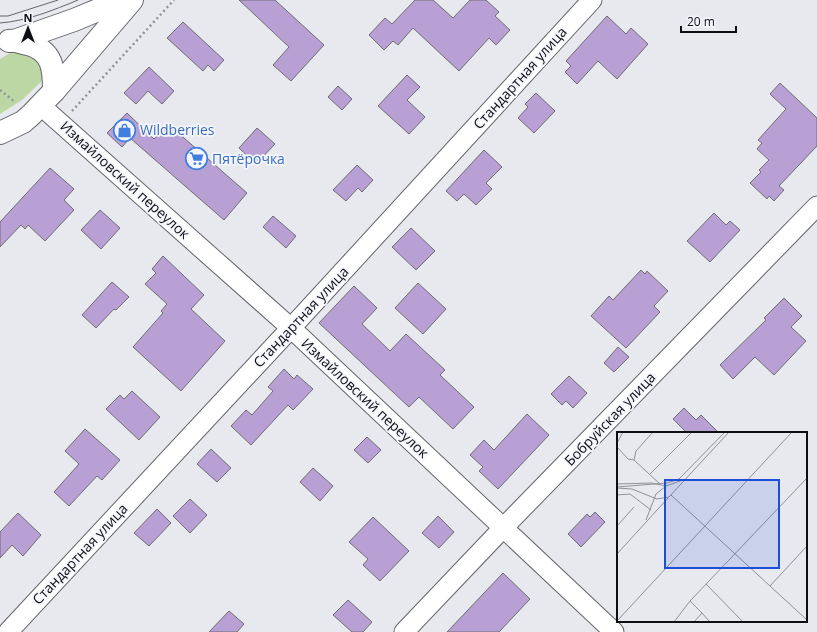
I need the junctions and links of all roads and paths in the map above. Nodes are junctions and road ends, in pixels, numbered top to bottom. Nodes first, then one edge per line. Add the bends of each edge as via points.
1 (122, 0) edge
2 (132, 0) edge
3 (174, 0) edge
4 (592, 0) edge
5 (4, 42) edge
6 (47, 98) junction
7 (24, 122) junction
8 (61, 123) junction
9 (0, 133) edge
10 (0, 148) edge
11 (817, 206) edge
12 (291, 328) junction
13 (503, 528) junction
14 (8, 632) edge
15 (404, 632) edge
16 (614, 632) edge

1 - 5 main road via 74,20
2 - 6 main road
3 - 8 path
4 - 12 street, Стандартная улица
5 - 6 main road via 32,46 43,51 54,70
6 - 7 main road
6 - 8 street, Измайловский переулок
7 - 9 main road
7 - 10 main road
8 - 12 street, Измайловский переулок
11 - 13 street, Бобруйская улица
12 - 13 street, Измайловский переулок
12 - 14 street, Стандартная улица
13 - 15 street, Бобруйская улица
13 - 16 street, Измайловский переулок

